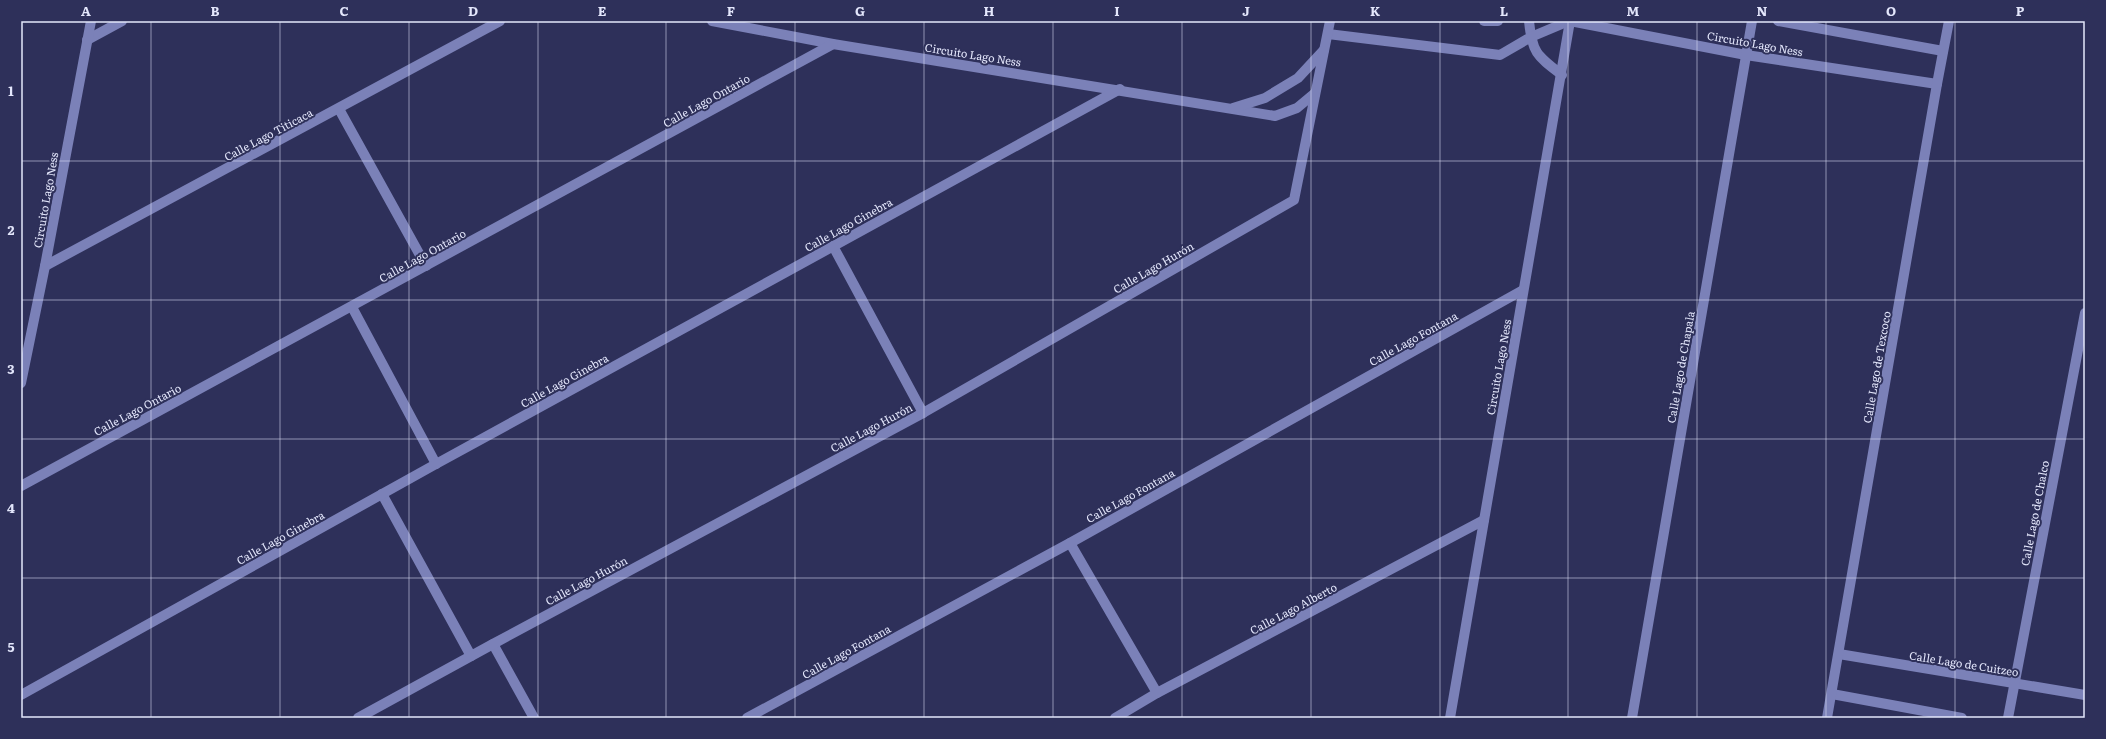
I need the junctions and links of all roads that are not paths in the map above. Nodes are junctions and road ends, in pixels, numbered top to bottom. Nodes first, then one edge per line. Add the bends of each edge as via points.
1 (91, 21) edge
2 (122, 21) edge
3 (500, 21) edge
4 (712, 21) edge
5 (1330, 21) edge
6 (1484, 21) edge
7 (1498, 21) edge
8 (1529, 21) edge
9 (1570, 21) edge
10 (1752, 21) edge
11 (1778, 21) edge
12 (1949, 21) edge
13 (1328, 34) junction
14 (1531, 37) junction
15 (87, 40) junction
16 (833, 44) junction
17 (1324, 50) junction
18 (1943, 51) junction
19 (1746, 55) junction
20 (1562, 75) junction
21 (1937, 84) junction
22 (1120, 89) junction
23 (1316, 93) junction
24 (339, 109) junction
25 (1230, 110) junction
26 (833, 246) junction
27 (45, 266) junction
28 (426, 266) junction
29 (1523, 290) junction
30 (352, 307) junction
31 (2085, 313) edge
32 (21, 383) edge
33 (923, 413) junction
34 (436, 464) junction
35 (21, 486) edge
36 (382, 494) junction
37 (1484, 520) junction
38 (1070, 543) junction
39 (493, 644) junction
40 (1840, 654) junction
41 (471, 656) junction
42 (2014, 683) junction
43 (1157, 693) junction
44 (1832, 694) junction
45 (21, 695) edge
46 (2085, 695) edge
47 (358, 718) edge
48 (534, 718) edge
49 (747, 718) edge
50 (1115, 718) edge
51 (1450, 718) edge
52 (1632, 718) edge
53 (1827, 718) edge
54 (1962, 718) edge
55 (2008, 718) edge

1 - 15 street, Circuito Lago Ness
2 - 15 street
3 - 24 street, Calle Lago Titicaca
4 - 16 street, Circuito Lago Ness
5 - 13 street, Circuito Lago Ness
6 - 7 street
8 - 14 street
9 - 14 street
9 - 19 street, Circuito Lago Ness
9 - 20 street, Circuito Lago Ness
10 - 19 street, Calle Lago de Chapala
11 - 18 street
12 - 18 street, Calle Lago de Texcoco
13 - 14 street via 1500,55
13 - 17 street, Circuito Lago Ness
14 - 20 street via 1539,57
15 - 27 street, Circuito Lago Ness
16 - 22 street, Circuito Lago Ness
16 - 28 street, Calle Lago Ontario
17 - 23 street, Calle Lago Hurón
17 - 25 street, Circuito Lago Ness via 1298,78 1265,98
18 - 21 street, Calle Lago de Texcoco
19 - 21 street, Circuito Lago Ness
19 - 52 street, Calle Lago de Chapala
20 - 29 street, Circuito Lago Ness
21 - 40 street, Calle Lago de Texcoco
22 - 25 street, Circuito Lago Ness
22 - 26 street, Calle Lago Ginebra
23 - 25 street, Circuito Lago Ness via 1297,108 1275,116
23 - 33 street, Calle Lago Hurón via 1294,200
24 - 27 street, Calle Lago Titicaca
24 - 28 street
26 - 33 street
26 - 34 street, Calle Lago Ginebra
27 - 32 street, Circuito Lago Ness
28 - 30 street, Calle Lago Ontario
29 - 37 street, Circuito Lago Ness
29 - 38 street, Calle Lago Fontana
30 - 34 street
30 - 35 street, Calle Lago Ontario
31 - 42 street, Calle Lago de Chalco
33 - 39 street, Calle Lago Hurón
34 - 36 street, Calle Lago Ginebra
36 - 41 street
36 - 45 street, Calle Lago Ginebra
37 - 43 street, Calle Lago Alberto
37 - 51 street, Circuito Lago Ness
38 - 43 street
38 - 49 street, Calle Lago Fontana
39 - 41 street, Calle Lago Hurón
39 - 48 street
40 - 42 street, Calle Lago de Cuitzeo
40 - 44 street, Calle Lago de Texcoco
41 - 47 street, Calle Lago Hurón
42 - 46 street, Calle Lago de Cuitzeo
42 - 55 street, Calle Lago de Chalco
43 - 50 street, Calle Lago Alberto
44 - 53 street, Calle Lago de Texcoco
44 - 54 street

